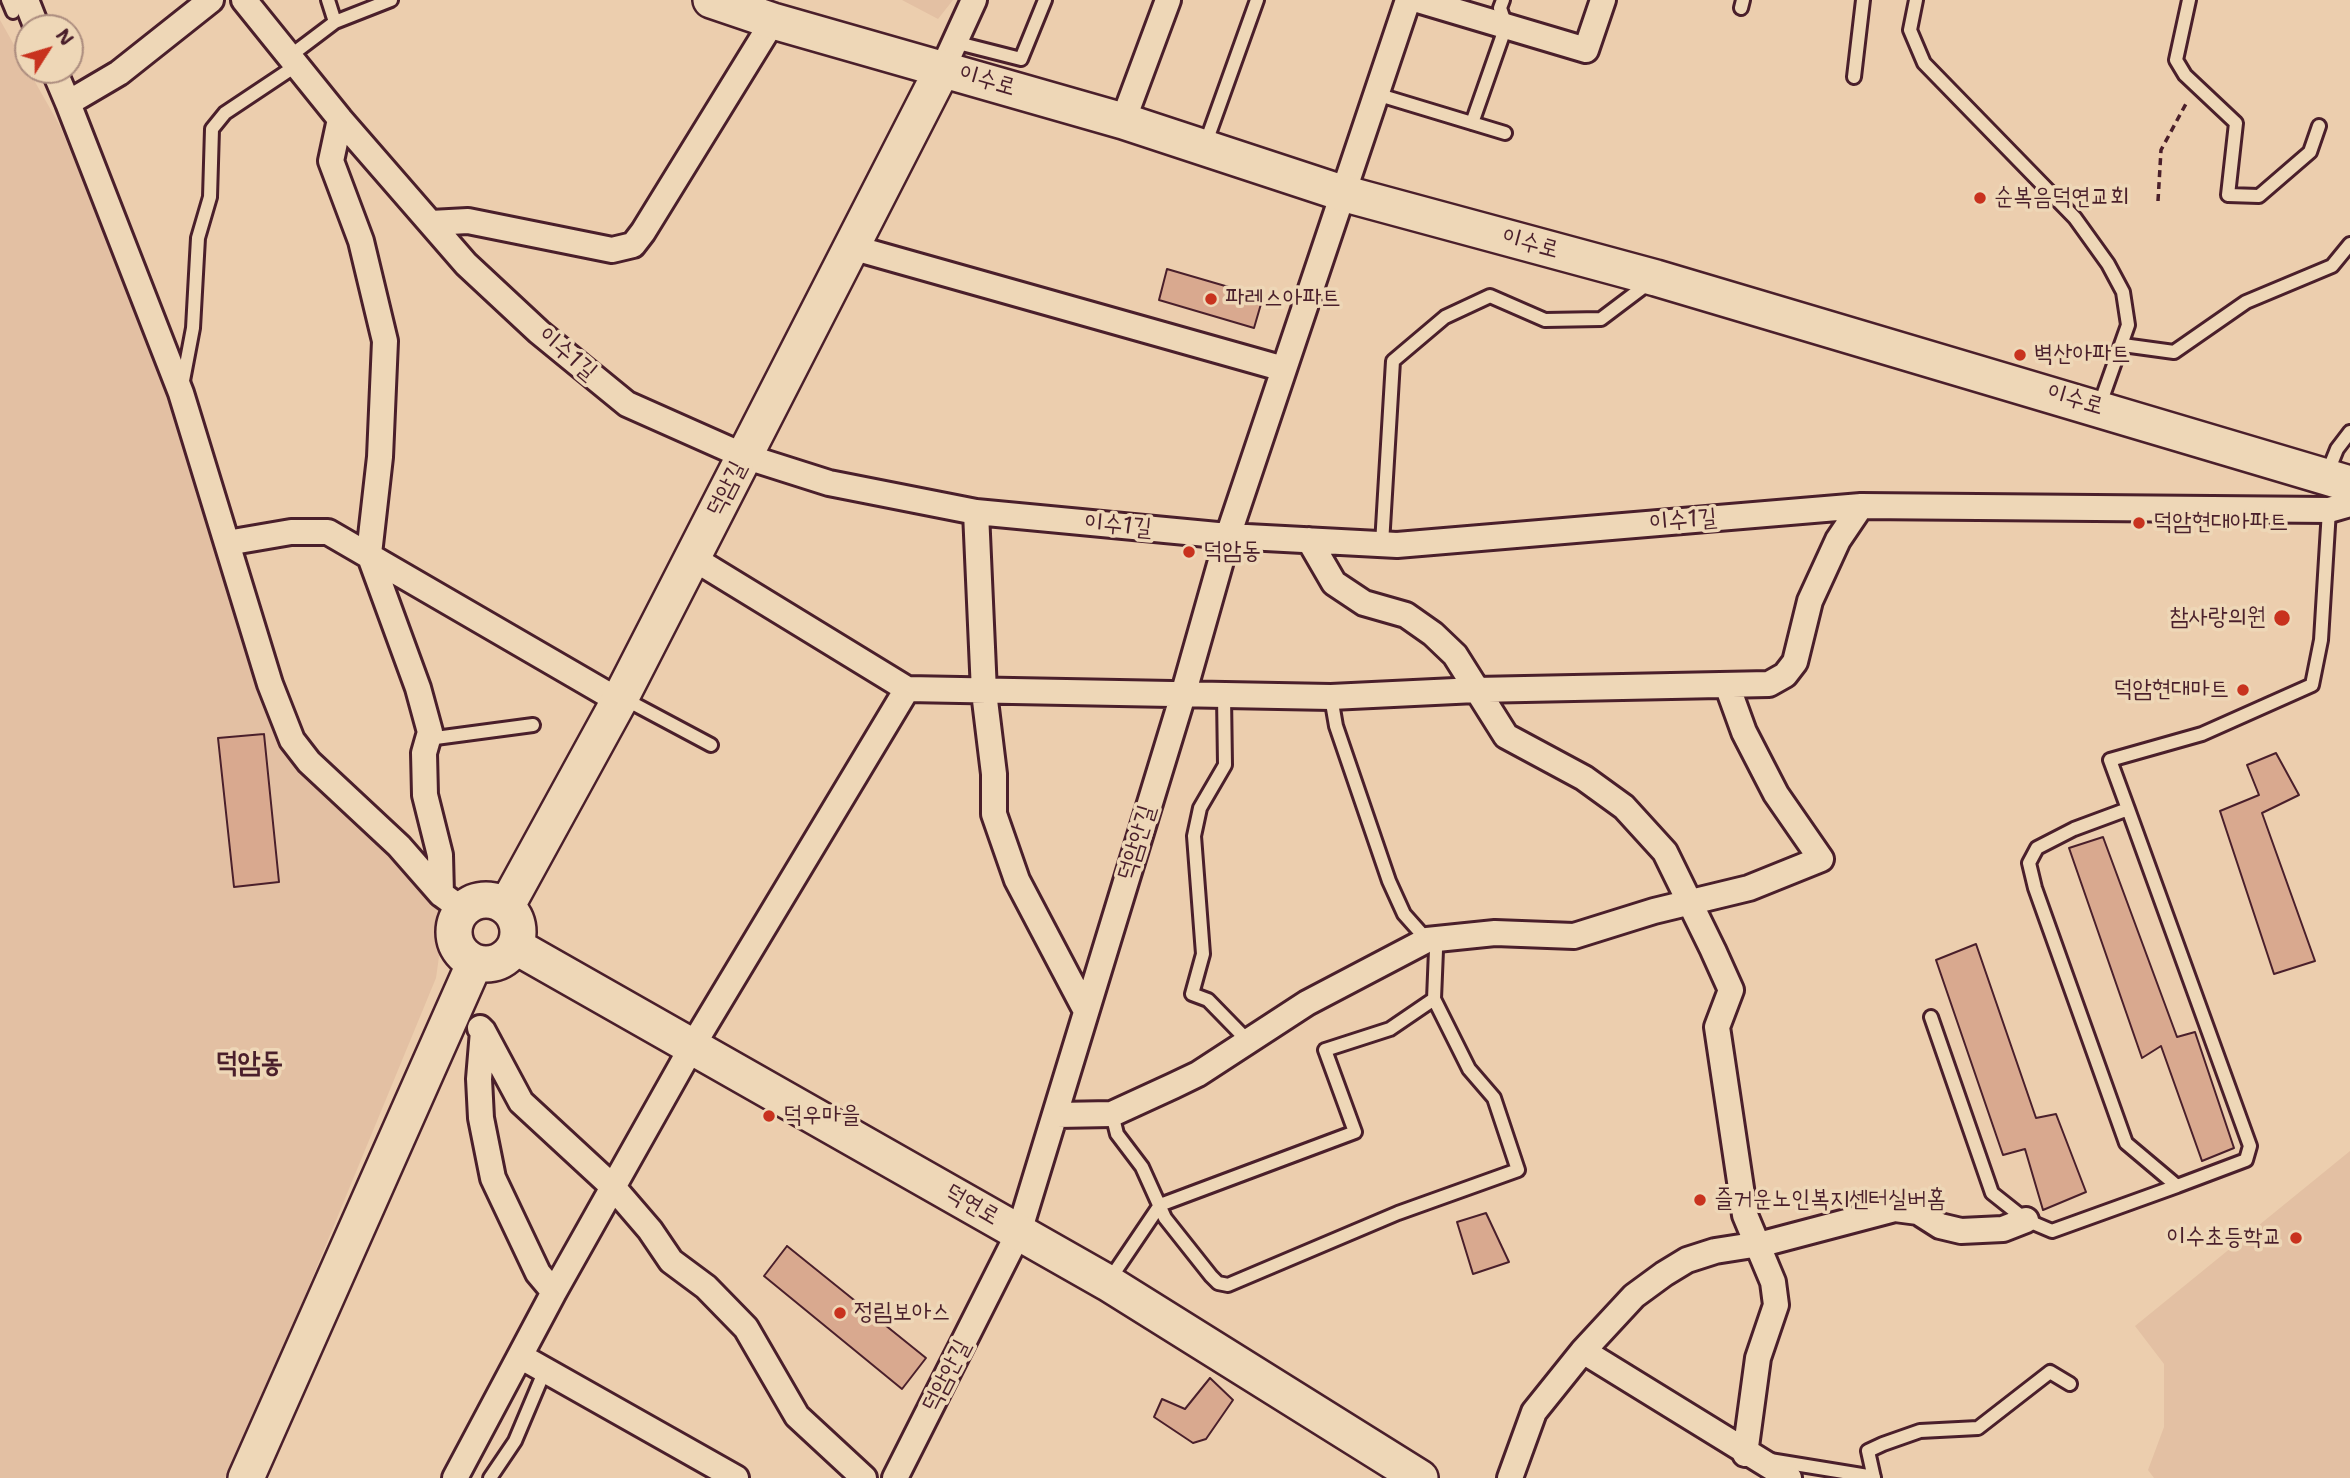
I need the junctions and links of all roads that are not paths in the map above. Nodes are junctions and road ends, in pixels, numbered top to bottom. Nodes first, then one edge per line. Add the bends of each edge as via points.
1 (211, 0) edge
2 (244, 0) edge
3 (328, 0) edge
4 (391, 0) edge
5 (711, 0) edge
6 (974, 0) edge
7 (1045, 0) edge
8 (1168, 0) edge
9 (1257, 0) edge
10 (1408, 0) edge
11 (1418, 0) edge
12 (1503, 0) edge
13 (1603, 0) edge
14 (1863, 0) edge
15 (1916, 0) edge
16 (2189, 0) edge
17 (773, 21) junction
18 (335, 22) junction
19 (1506, 26) junction
20 (948, 55) junction
21 (293, 61) junction
22 (1854, 77) dead end
23 (60, 84) edge
24 (1376, 94) junction
25 (68, 103) junction
26 (340, 119) junction
27 (1123, 121) junction
28 (1472, 123) junction
29 (2319, 127) dead end
30 (1505, 133) dead end
31 (1205, 146) junction
32 (1342, 194) junction
33 (430, 223) junction
34 (2350, 244) edge
35 (851, 247) junction
36 (1656, 278) junction
37 (2123, 345) junction
38 (1284, 369) junction
39 (181, 393) junction
40 (2099, 407) junction
41 (2350, 432) edge
42 (744, 456) junction
43 (2339, 494) edge
44 (1861, 506) junction
45 (976, 512) junction
46 (1228, 536) junction
47 (1309, 540) junction
48 (227, 543) junction
49 (1381, 544) junction
50 (369, 554) junction
51 (693, 558) junction
52 (1727, 685) junction
53 (907, 689) junction
54 (1476, 690) junction
55 (984, 692) junction
56 (1183, 695) junction
57 (1224, 696) junction
58 (1331, 697) junction
59 (620, 699) junction
60 (533, 726) dead end
61 (428, 739) junction
62 (711, 745) dead end
63 (2128, 809) junction
64 (452, 902) junction
65 (1689, 904) junction
66 (506, 907) junction
67 (1427, 940) junction
68 (515, 946) junction
69 (474, 962) junction
70 (1434, 999) junction
71 (453, 1005) junction
72 (1086, 1011) junction
73 (1931, 1017) dead end
74 (484, 1031) junction
75 (1248, 1041) junction
76 (693, 1045) junction
77 (1112, 1114) junction
78 (1057, 1115) junction
79 (2177, 1186) junction
80 (612, 1187) junction
81 (1160, 1205) junction
82 (2026, 1220) junction
83 (1019, 1233) junction
84 (1754, 1242) junction
85 (1108, 1283) junction
86 (554, 1292) junction
87 (1583, 1351) junction
88 (520, 1356) junction
89 (545, 1370) junction
90 (2070, 1384) dead end
91 (1749, 1456) junction
92 (459, 1475) edge
93 (1874, 1477) edge
94 (246, 1478) edge
95 (490, 1478) edge
96 (736, 1478) edge
97 (864, 1478) edge
98 (895, 1478) edge
99 (1420, 1478) edge
100 (1510, 1478) edge
101 (1788, 1478) edge

1 - 25 street via 119,73
2 - 21 street, 이수1길
3 - 18 lane
4 - 18 lane
5 - 17 street, 이수로
6 - 20 street
7 - 20 lane via 1021,59
8 - 27 street
9 - 31 lane
10 - 24 street, 덕암안길
11 - 19 street
12 - 19 lane via 1500,8
13 - 19 street via 1586,50
14 - 22 lane
15 - 37 lane via 1910,30 1924,62 2075,218 2115,276 2127,311
16 - 29 lane via 2176,60 2185,75 2236,123 2228,195 2259,196 2310,152
17 - 20 street, 이수로
17 - 33 street via 632,244 612,250 468,221
18 - 21 lane
19 - 28 lane
20 - 27 street, 이수로
20 - 35 street, 덕암길
21 - 26 street, 이수1길
21 - 39 lane via 225,113 212,129 210,197 198,238 193,328
23 - 25 street
24 - 28 lane
24 - 32 street, 덕암안길
25 - 39 street
26 - 33 street, 이수1길
26 - 50 street via 331,160 361,241 385,341 380,457
27 - 31 street, 이수로
28 - 30 lane
31 - 32 street, 이수로
32 - 36 street, 이수로
32 - 38 street, 덕암안길
33 - 42 street, 이수1길 via 466,264 530,323 627,404
34 - 37 lane via 2332,266 2246,302 2174,352
35 - 38 street
35 - 42 street, 덕암길
36 - 40 street, 이수로
36 - 49 lane via 1601,319 1545,320 1490,296 1445,317 1393,361
37 - 40 lane
38 - 46 street, 덕암안길
39 - 48 street
40 - 43 street, 이수로
41 - 43 lane via 2337,449
42 - 45 street, 이수1길 via 829,483
42 - 51 street, 덕암길
43 - 44 street, 이수1길
43 - 63 lane via 2322,640 2312,685 2202,734 2110,761
44 - 49 street, 이수1길
44 - 52 street via 1838,540 1810,601 1795,662 1769,684
45 - 46 street, 이수1길
45 - 55 street
46 - 47 street, 이수1길
46 - 56 street, 덕암안길
47 - 49 street, 이수1길
47 - 54 street via 1334,583 1364,603 1406,615 1433,634 1455,655
48 - 50 street via 291,532 328,532
48 - 64 street via 292,740
50 - 59 street
50 - 61 street via 418,688
51 - 53 street
51 - 59 street, 덕암길
52 - 54 street
52 - 65 street via 1744,732 1776,794 1821,859 1749,888
53 - 55 street
53 - 76 street
54 - 58 street
54 - 65 street via 1506,736 1584,778 1624,807 1665,852
55 - 56 street
55 - 72 street via 994,814 1017,880
56 - 57 street
56 - 72 street, 덕암안길
57 - 58 street
57 - 75 lane via 1225,765 1200,808 1195,836 1203,954 1192,993 1208,1000
58 - 67 lane via 1336,726 1389,881 1404,914
59 - 62 lane
59 - 66 street, 덕암길
60 - 61 lane
61 - 64 street via 425,795
63 - 79 lane via 2250,1146 2246,1160
63 - 79 lane via 2038,848 2029,863 2126,1143
64 - 66 street via 487,900
64 - 69 street via 461,953
65 - 67 street via 1574,936 1495,933
65 - 84 street via 1731,990 1717,1027 1745,1215
66 - 68 street via 518,925
67 - 70 lane via 1436,950
67 - 75 street via 1307,1003
68 - 69 street via 500,961
68 - 76 street, 덕연로
69 - 71 street
70 - 81 lane via 1390,1029 1325,1050 1355,1132
70 - 81 lane via 1469,1069 1494,1098 1518,1170 1398,1213 1228,1285 1211,1276 1165,1218
71 - 74 street
71 - 94 street
72 - 78 street, 덕암안길
73 - 82 lane via 1992,1193
74 - 80 street via 520,1102
74 - 86 street via 481,1118 493,1178 538,1273
75 - 77 street via 1198,1074
76 - 80 street
76 - 83 street, 덕연로
77 - 78 street
77 - 81 lane via 1117,1134 1142,1167
78 - 83 street, 덕암안길
79 - 82 lane via 2052,1231
80 - 86 street
80 - 97 street via 671,1261 706,1287 746,1328 797,1416
81 - 85 lane
82 - 84 street via 2003,1229 1961,1231 1940,1226 1918,1212 1895,1209 1766,1243
83 - 85 street, 덕연로
83 - 98 street, 덕암안길
84 - 87 street via 1688,1260 1664,1274 1634,1296
84 - 91 street via 1773,1282 1776,1306 1758,1358
85 - 99 street, 덕연로
86 - 88 street
87 - 91 street
87 - 100 street via 1534,1412
88 - 89 street
88 - 92 street
89 - 95 lane via 515,1441
89 - 96 street
90 - 93 lane via 2050,1372 1978,1428 1920,1431 1868,1451
91 - 93 lane
91 - 101 street

